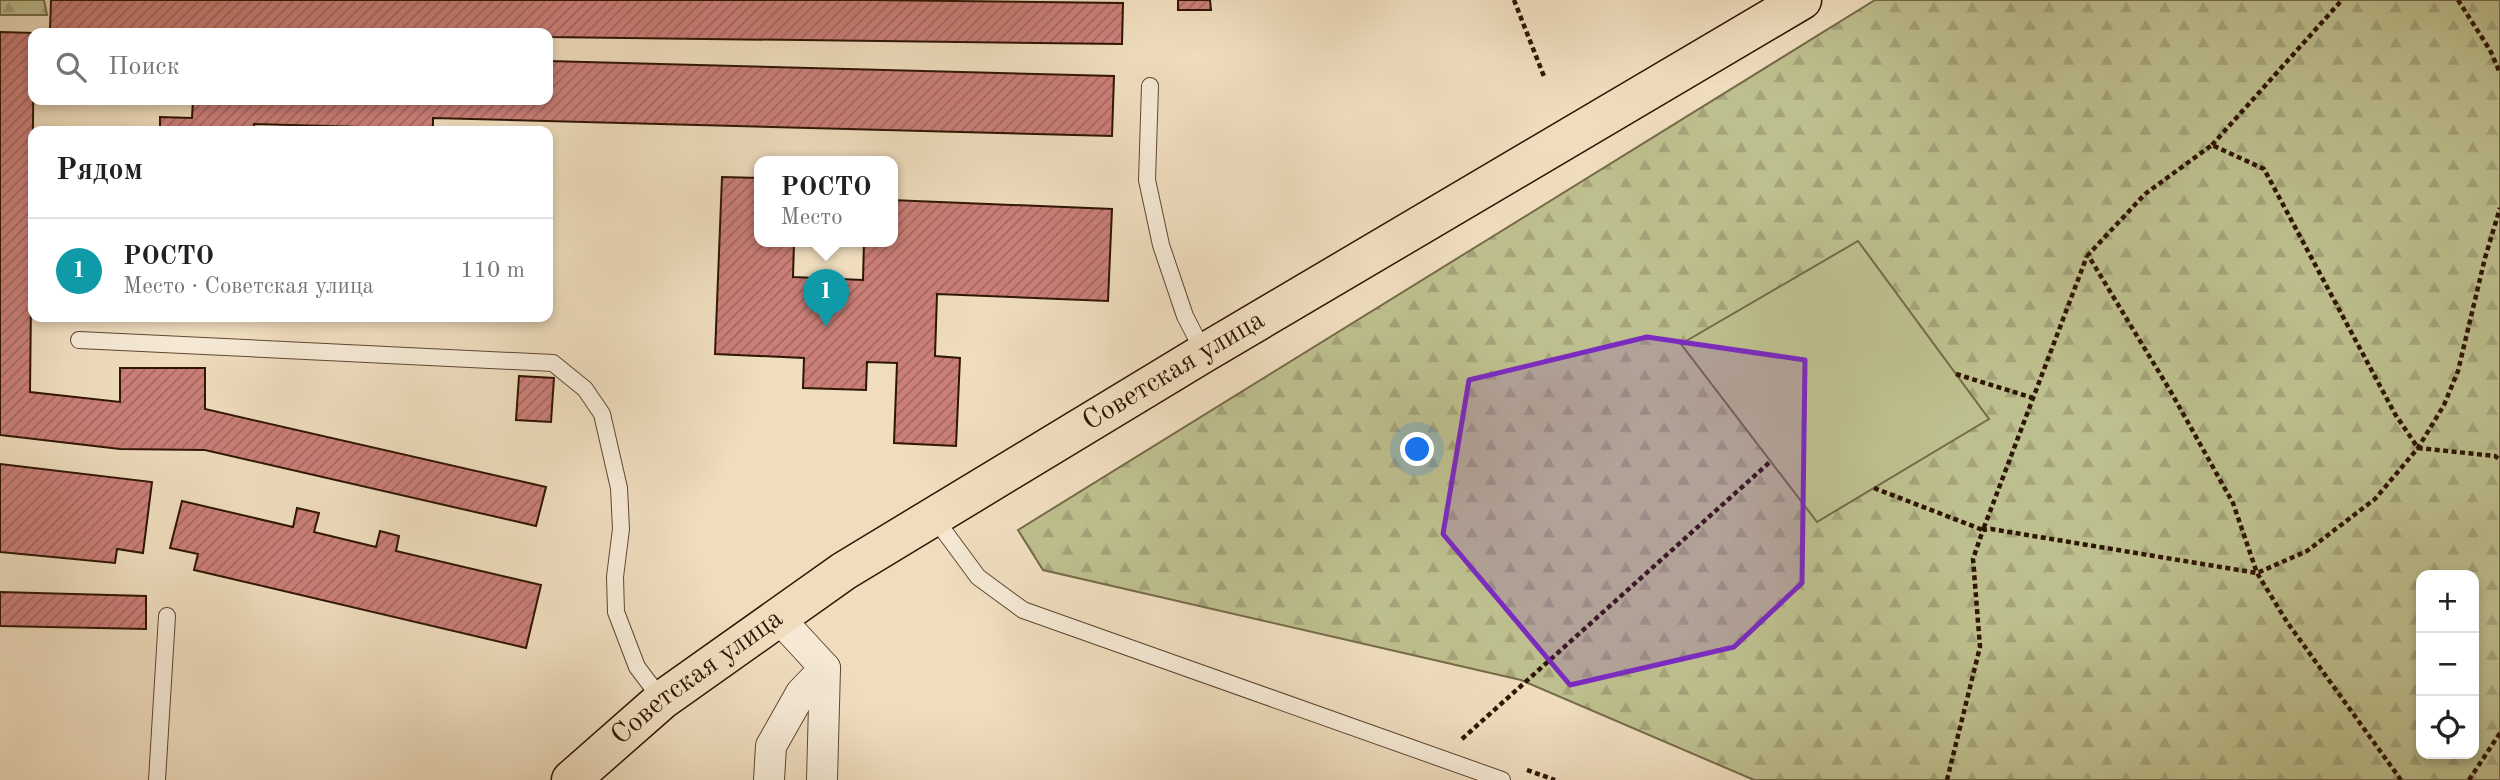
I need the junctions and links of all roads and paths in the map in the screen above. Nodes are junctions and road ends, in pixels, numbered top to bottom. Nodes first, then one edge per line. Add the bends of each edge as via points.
1 (1514, 0) edge
2 (1802, 0) edge
3 (2342, 0) edge
4 (2458, 0) edge
5 (2500, 73) edge
6 (1545, 79) dead end
7 (1150, 86) dead end
8 (2212, 145) junction
9 (2500, 208) edge
10 (2088, 255) junction
11 (79, 340) dead end
12 (1204, 353) junction
13 (1956, 374) dead end
14 (2033, 398) junction
15 (2418, 448) junction
16 (2500, 460) edge
17 (1771, 461) dead end
18 (1874, 488) dead end
19 (933, 516) junction
20 (1983, 530) junction
21 (2257, 573) junction
22 (167, 616) dead end
23 (778, 617) junction
24 (825, 668) junction
25 (662, 700) junction
26 (2500, 733) edge
27 (1457, 744) dead end
28 (157, 780) edge
29 (570, 780) edge
30 (769, 780) edge
31 (822, 780) edge
32 (1502, 780) edge
33 (1947, 780) edge
34 (2401, 780) edge
35 (2469, 780) edge

1 - 6 path
2 - 12 main road, Советская улица
3 - 8 path
4 - 5 path
7 - 12 lane via 1147,180 1161,245 1185,316
8 - 10 path via 2145,194
8 - 15 path via 2264,169 2395,414
9 - 15 path via 2458,371
10 - 14 path
10 - 21 path via 2233,503
11 - 25 lane via 554,363 585,389 602,414 619,488 616,612 637,667
12 - 19 main road, Советская улица
13 - 14 path
14 - 20 path
15 - 16 path
15 - 21 path via 2375,499 2307,551
17 - 27 path
18 - 20 path
19 - 23 main road, Советская улица
19 - 32 lane via 978,577 1023,610
20 - 21 path
20 - 33 path via 1973,559 1980,647
21 - 34 path
22 - 28 lane
23 - 24 street
23 - 25 main road, Советская улица
24 - 30 street via 801,693 771,746
24 - 31 street
25 - 29 main road, Советская улица
26 - 35 path

